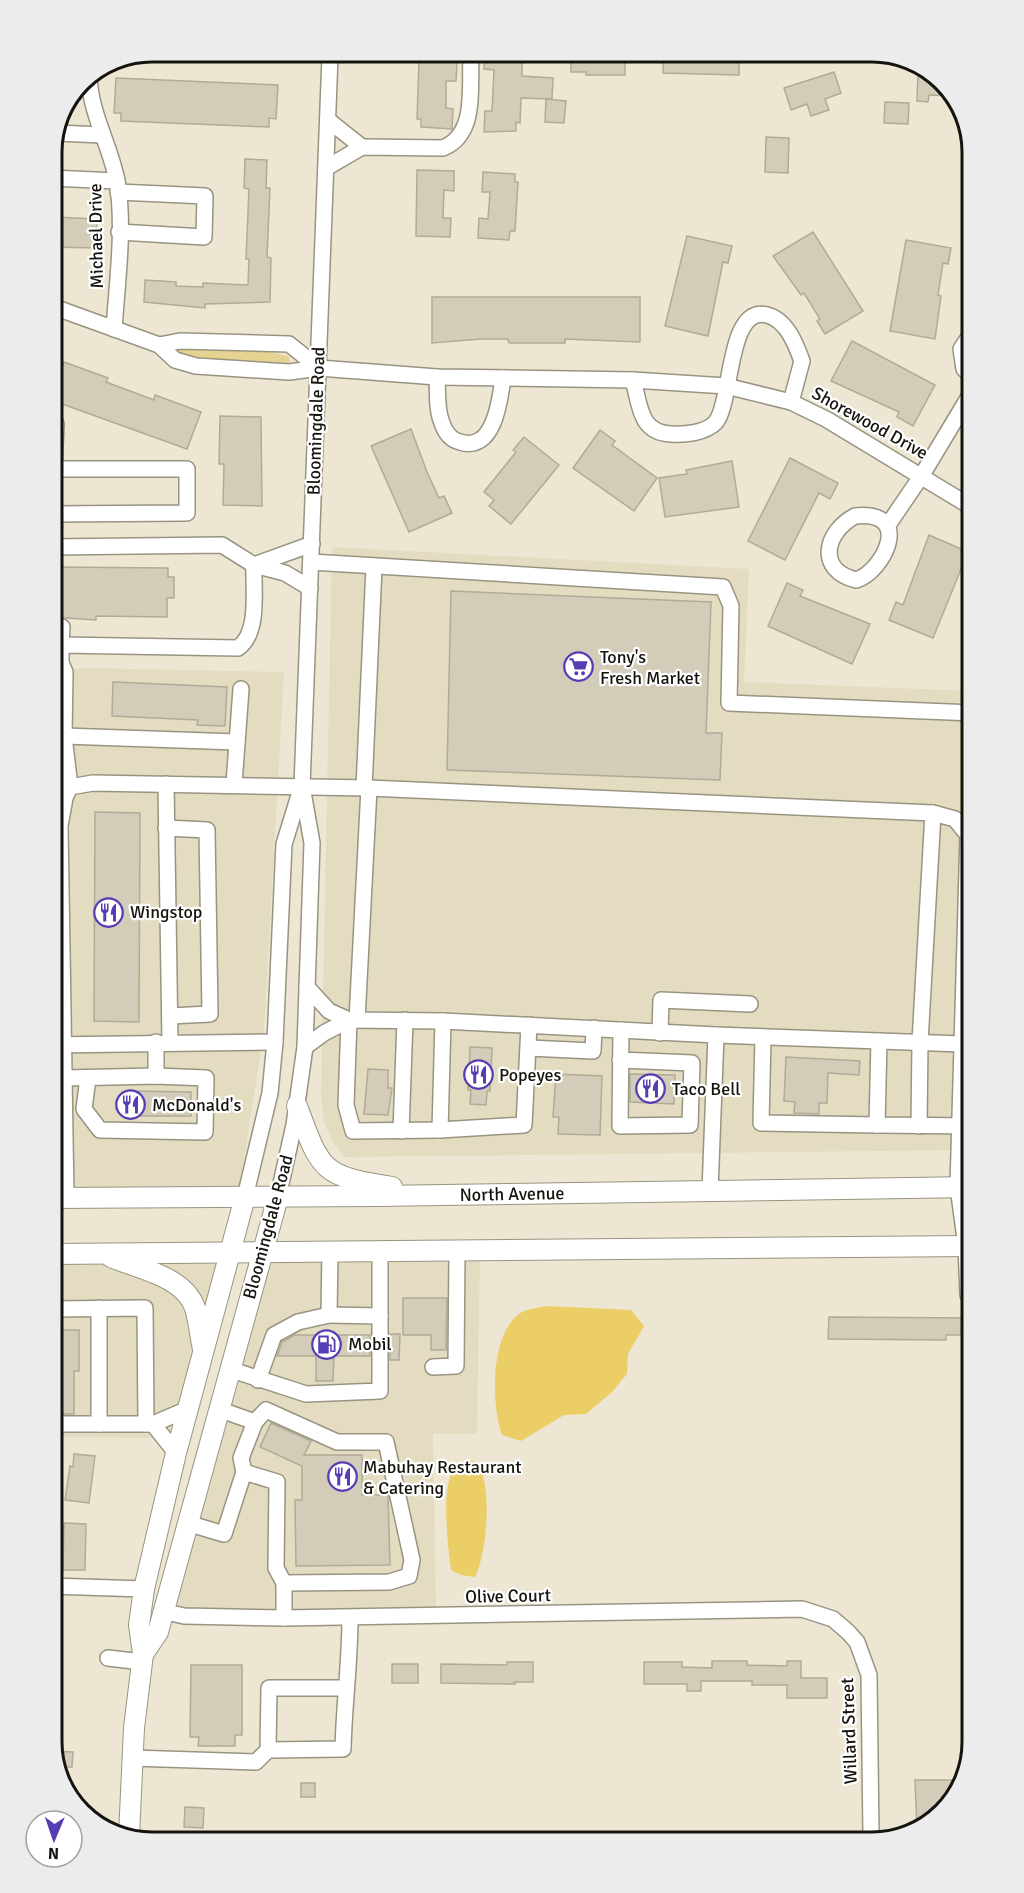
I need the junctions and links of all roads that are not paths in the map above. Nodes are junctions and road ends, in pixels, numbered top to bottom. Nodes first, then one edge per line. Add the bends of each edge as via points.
1 (330, 62) edge
2 (471, 62) edge
3 (90, 87) edge
4 (328, 120) junction
5 (64, 134) edge
6 (102, 135) junction
7 (362, 147) junction
8 (326, 168) junction
9 (62, 180) edge
10 (117, 187) junction
11 (119, 232) junction
12 (62, 313) edge
13 (114, 329) junction
14 (159, 345) junction
15 (318, 368) junction
16 (437, 377) junction
17 (503, 378) junction
18 (633, 380) junction
19 (726, 386) junction
20 (791, 402) junction
21 (962, 408) edge
22 (62, 469) edge
23 (922, 475) junction
24 (962, 501) edge
25 (62, 514) edge
26 (888, 525) junction
27 (312, 544) junction
28 (62, 547) edge
29 (311, 562) junction
30 (254, 565) junction
31 (374, 567) junction
32 (310, 588) junction
33 (62, 645) edge
34 (62, 669) edge
35 (241, 689) dead end
36 (962, 713) edge
37 (64, 736) junction
38 (237, 742) junction
39 (166, 783) junction
40 (234, 784) junction
41 (302, 786) junction
42 (70, 787) junction
43 (366, 788) junction
44 (933, 813) junction
45 (62, 815) edge
46 (166, 828) junction
47 (962, 828) edge
48 (307, 987) junction
49 (750, 1004) dead end
50 (170, 1016) junction
51 (353, 1020) junction
52 (405, 1020) junction
53 (443, 1022) junction
54 (529, 1025) junction
55 (594, 1028) junction
56 (621, 1030) junction
57 (660, 1033) junction
58 (716, 1035) junction
59 (763, 1037) junction
60 (879, 1041) junction
61 (163, 1042) junction
62 (275, 1042) junction
63 (920, 1042) junction
64 (962, 1044) edge
65 (62, 1045) edge
66 (305, 1047) junction
67 (529, 1048) junction
68 (620, 1060) junction
69 (62, 1069) edge
70 (156, 1076) junction
71 (64, 1078) junction
72 (88, 1078) junction
73 (297, 1106) junction
74 (62, 1118) edge
75 (877, 1125) junction
76 (919, 1126) junction
77 (962, 1126) edge
78 (440, 1130) junction
79 (401, 1131) junction
80 (962, 1187) edge
81 (710, 1191) junction
82 (442, 1195) junction
83 (245, 1197) junction
84 (278, 1197) junction
85 (62, 1198) edge
86 (962, 1246) edge
87 (457, 1250) junction
88 (380, 1251) junction
89 (330, 1252) junction
90 (232, 1253) junction
91 (261, 1253) junction
92 (62, 1254) edge
93 (103, 1254) junction
94 (99, 1308) junction
95 (62, 1309) edge
96 (329, 1315) junction
97 (380, 1316) junction
98 (204, 1352) junction
99 (433, 1367) dead end
100 (229, 1369) junction
101 (258, 1380) junction
102 (188, 1409) junction
103 (218, 1409) junction
104 (255, 1422) junction
105 (62, 1424) edge
106 (99, 1424) junction
107 (150, 1424) junction
108 (176, 1453) junction
109 (244, 1472) junction
110 (187, 1522) junction
111 (284, 1582) junction
112 (62, 1586) edge
113 (144, 1589) junction
114 (162, 1611) junction
115 (284, 1618) junction
116 (350, 1618) junction
117 (848, 1632) joint
118 (108, 1658) dead end
119 (143, 1658) junction
120 (345, 1688) junction
121 (268, 1750) junction
122 (132, 1758) junction
123 (129, 1829) edge
124 (871, 1832) edge

1 - 4 street, Bloomingdale Road
2 - 7 street via 468,117 459,139 443,148
3 - 6 street, Michael Drive
4 - 7 street
4 - 8 street, Bloomingdale Road
5 - 6 street
6 - 10 street, Michael Drive
7 - 8 street
8 - 15 street, Bloomingdale Road
9 - 10 street
10 - 11 street, Michael Drive
10 - 11 street via 205,196 204,237
11 - 13 street, Michael Drive
12 - 13 street, Shorewood Drive
13 - 14 street, Shorewood Drive
14 - 15 street, Shorewood Drive via 175,360 196,366 289,372
14 - 15 street, Shorewood Drive via 180,341 289,344
15 - 16 street, Shorewood Drive
15 - 27 street, Bloomingdale Road
16 - 17 street, Shorewood Drive
16 - 17 street via 441,423 451,438 462,443 475,443 489,432 497,414
17 - 18 street, Shorewood Drive
18 - 19 street, Shorewood Drive
18 - 19 street via 638,408 646,424 669,434 701,431 716,423
19 - 20 street, Shorewood Drive
19 - 20 street via 732,356 748,321 760,314 769,315 787,330 802,361
20 - 23 street, Shorewood Drive
21 - 23 street
22 - 25 street via 187,469 186,513
23 - 24 street, Shorewood Drive
23 - 26 street
26 - 26 street via 874,516 855,516 845,521 832,541 830,564 847,578 864,577 889,543
27 - 29 street, Bloomingdale Road
27 - 30 street
28 - 30 street via 222,545
29 - 31 street
29 - 32 street, Bloomingdale Road
30 - 32 street via 285,573
30 - 33 street via 251,631 238,648
31 - 36 street via 723,587 731,606 729,703
31 - 43 street
32 - 41 street, Bloomingdale Road
34 - 37 street
35 - 38 street
37 - 38 street
37 - 42 street
38 - 40 street
39 - 40 street
39 - 42 street via 93,783
39 - 46 street
40 - 41 street
41 - 43 street
41 - 48 street, Bloomingdale Road via 312,843
41 - 62 street, Bloomingdale Road via 284,844
42 - 45 street
43 - 44 street
43 - 51 street
44 - 47 street via 955,819
44 - 63 street
46 - 50 street
46 - 50 street via 207,830 210,1014
48 - 51 street via 329,1011
48 - 66 street, Bloomingdale Road
49 - 57 street via 661,1000
50 - 61 street
51 - 52 street
51 - 66 street
51 - 79 street via 346,1105 353,1131
52 - 53 street
52 - 79 street
53 - 54 street
53 - 78 street
54 - 55 street
54 - 67 street
55 - 56 street
55 - 67 street via 593,1051
56 - 57 street
56 - 68 street
57 - 58 street
58 - 59 street
58 - 81 street
59 - 60 street
59 - 75 street via 760,1123
60 - 63 street
60 - 75 street
61 - 62 street
61 - 65 street
61 - 70 street
62 - 83 street, Bloomingdale Road via 266,1119
63 - 64 street
63 - 76 street
66 - 73 street, Bloomingdale Road
67 - 78 street via 524,1125
68 - 68 street via 620,1126 690,1125 692,1063
69 - 71 street
70 - 72 street
70 - 72 street via 206,1078 205,1132 100,1130 84,1109
71 - 72 street
71 - 74 street
73 - 82 main road via 316,1156 334,1174
73 - 84 street, Bloomingdale Road
75 - 76 street
76 - 77 street
78 - 79 street
80 - 81 main road, North Avenue
81 - 82 main road, North Avenue
82 - 84 main road, North Avenue
83 - 84 main road, North Avenue
83 - 85 main road, North Avenue
83 - 90 main road, Bloomingdale Road
84 - 91 main road, Bloomingdale Road
86 - 87 main road
87 - 88 main road
87 - 99 street via 456,1366
88 - 89 main road
88 - 97 street
89 - 91 main road
89 - 96 street
90 - 91 main road
90 - 93 main road
90 - 98 main road, Bloomingdale Road
91 - 100 main road, Bloomingdale Road
92 - 93 main road
93 - 98 main road via 172,1280 185,1289 194,1307
94 - 95 street
94 - 106 street
94 - 107 street via 145,1308
96 - 97 street
96 - 101 street via 298,1322 274,1335
97 - 101 street via 380,1391 306,1394
98 - 102 main road, Bloomingdale Road
100 - 101 street
100 - 103 main road, Bloomingdale Road
102 - 107 street
102 - 108 main road, Bloomingdale Road
103 - 104 street
103 - 110 main road, Bloomingdale Road
104 - 109 street via 241,1458
104 - 111 street via 266,1410 337,1442 386,1442 412,1560 409,1576 389,1582
105 - 106 street
106 - 107 street
107 - 108 street
108 - 113 main road, Bloomingdale Road
109 - 110 street via 224,1534
109 - 111 street via 277,1482 276,1568
110 - 114 main road, Bloomingdale Road
111 - 115 street
112 - 113 street
113 - 119 main road, Bloomingdale Road via 139,1625
114 - 115 street, Olive Court via 184,1616
114 - 119 main road, Bloomingdale Road via 158,1632
115 - 116 street, Olive Court
116 - 117 street, Olive Court via 802,1609 833,1619
116 - 120 street via 350,1664
117 - 124 street, Willard Street via 857,1642 869,1675
118 - 119 street
119 - 122 main road, Bloomingdale Road
120 - 121 street via 343,1749
120 - 121 street via 269,1688
121 - 122 street via 256,1762
122 - 123 main road, Bloomingdale Road

